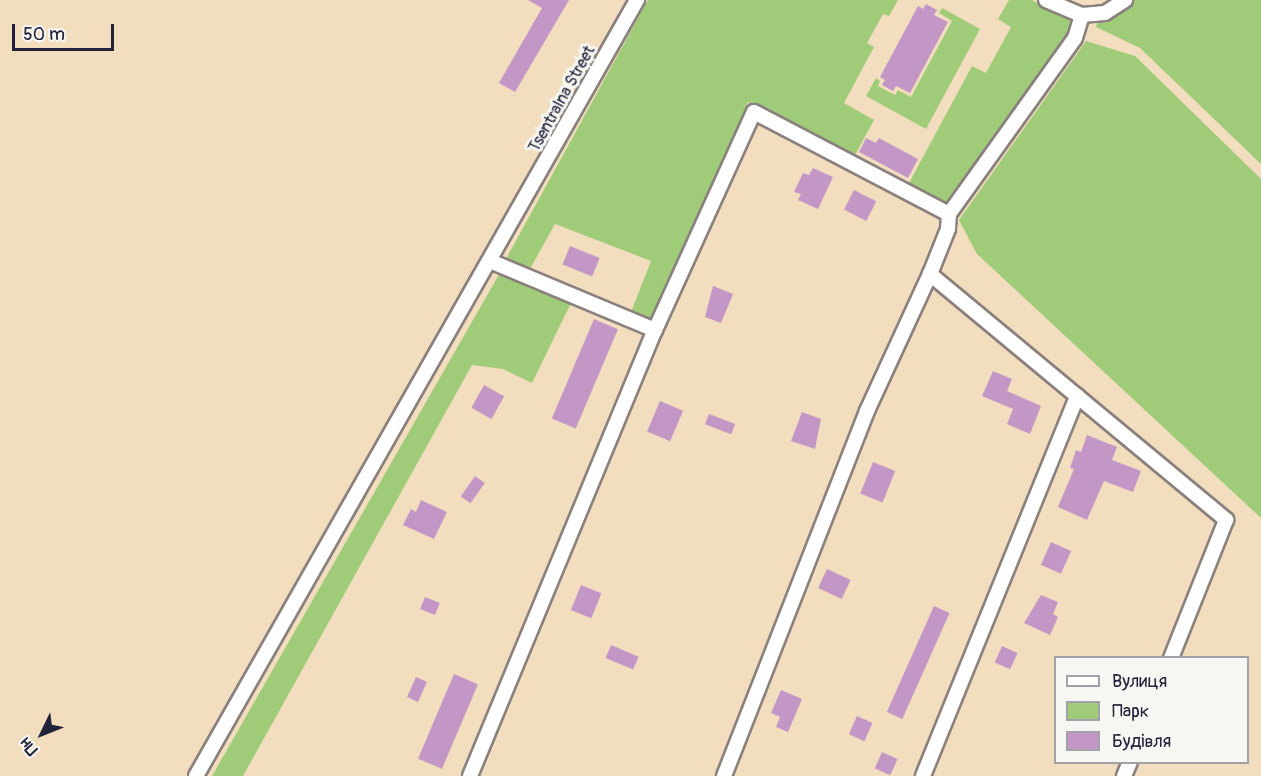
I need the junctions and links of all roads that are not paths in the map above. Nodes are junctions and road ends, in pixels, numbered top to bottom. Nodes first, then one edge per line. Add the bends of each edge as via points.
1 (637, 0) edge
2 (1046, 0) edge
3 (1125, 0) edge
4 (1082, 15) junction
5 (949, 213) junction
6 (490, 261) junction
7 (930, 274) junction
8 (655, 330) junction
9 (1077, 396) junction
10 (1171, 656) edge
11 (196, 776) edge
12 (470, 776) edge
13 (724, 776) edge
14 (923, 776) edge

1 - 6 street, Tsentralna Street
2 - 4 street
3 - 4 street via 1105,13
4 - 5 street via 1075,38
5 - 7 street via 948,229
5 - 8 street via 754,112
6 - 8 street
6 - 11 street, Tsentralna Street
7 - 9 street
7 - 13 street via 867,411
8 - 12 street
9 - 10 street via 1226,519
9 - 14 street

